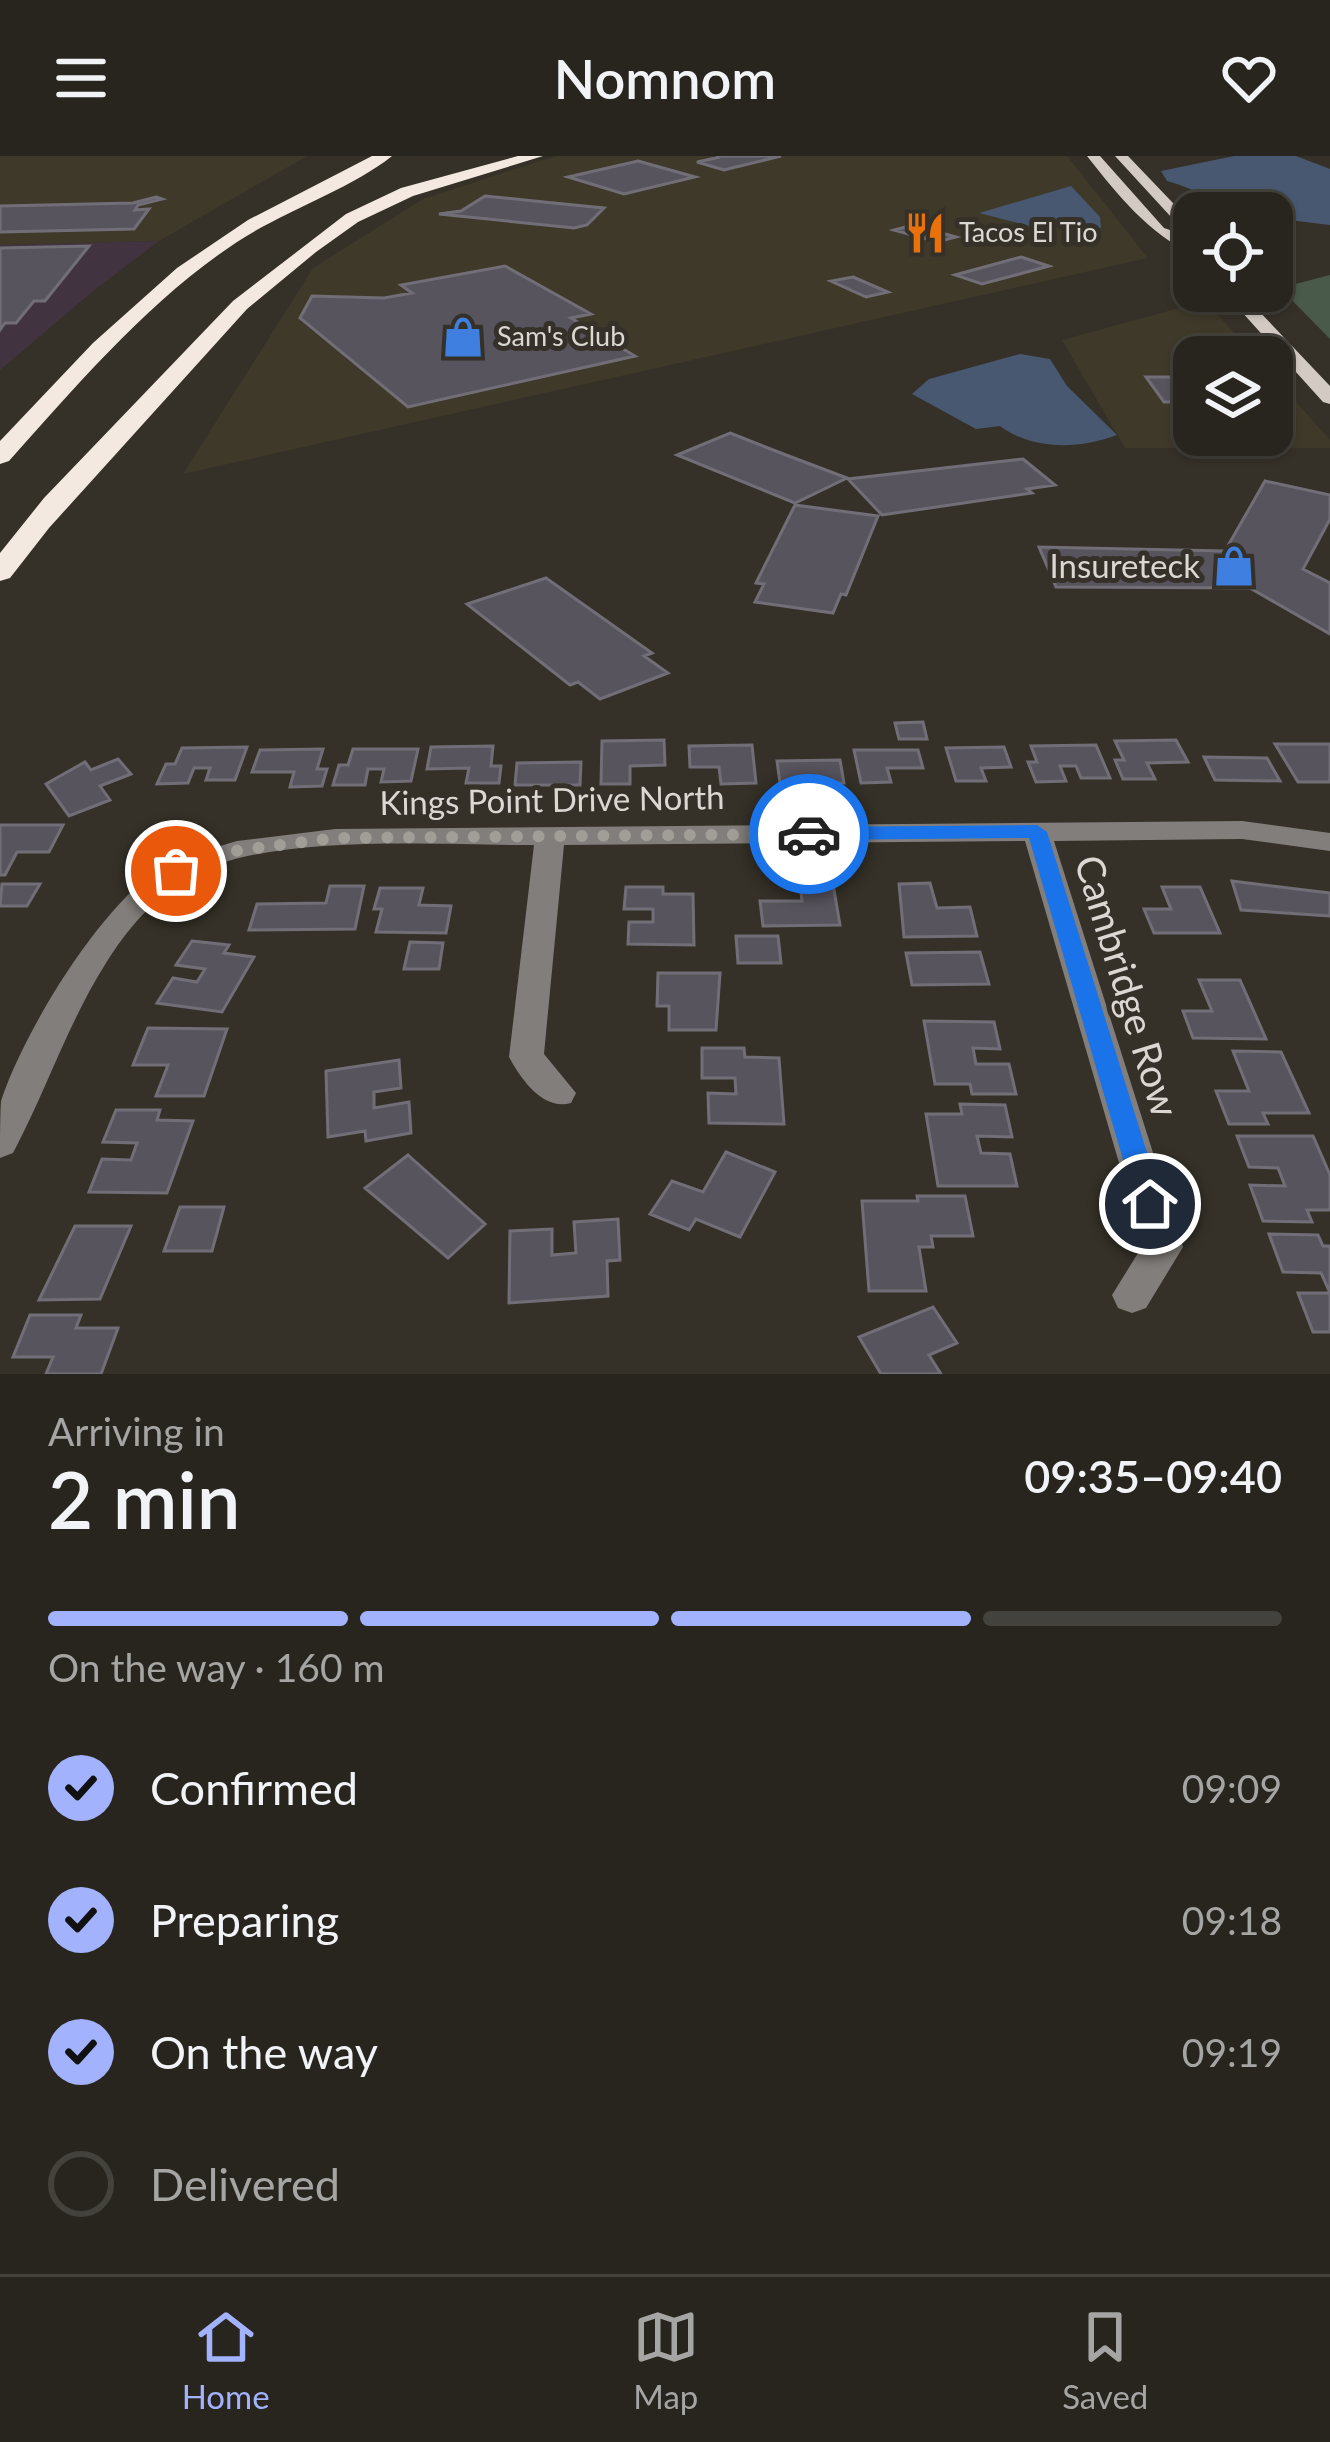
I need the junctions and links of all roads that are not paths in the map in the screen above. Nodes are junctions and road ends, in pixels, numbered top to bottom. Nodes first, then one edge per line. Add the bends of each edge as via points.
1 (365, 156) edge
2 (384, 156) edge
3 (443, 156) edge
4 (535, 156) edge
5 (1094, 156) edge
6 (1121, 156) edge
7 (1173, 212) edge
8 (1173, 238) edge
9 (228, 241) junction
10 (1250, 312) edge
11 (1330, 398) edge
12 (0, 456) edge
13 (40, 522) junction
14 (0, 572) edge
15 (1037, 832) junction
16 (550, 836) junction
17 (1330, 842) edge
18 (151, 845) dead end
19 (176, 871) junction
20 (558, 1093) dead end
21 (0, 1144) edge
22 (1132, 1295) dead end

1 - 9 highway via 268,208
2 - 9 highway
3 - 13 highway via 325,220 241,282 182,340
4 - 13 highway via 406,192 309,248 240,305
5 - 8 main road
6 - 7 main road
9 - 12 highway via 123,328
10 - 11 main road
13 - 14 highway
15 - 16 street, Kings Point Drive North
15 - 17 street, Kings Point Drive North via 1242,830
15 - 22 street, Cambridge Row via 1163,1247
16 - 19 street, Kings Point Drive North via 266,844
16 - 20 street via 526,1057
18 - 19 street
19 - 21 street, Kings Point Drive North via 95,953

